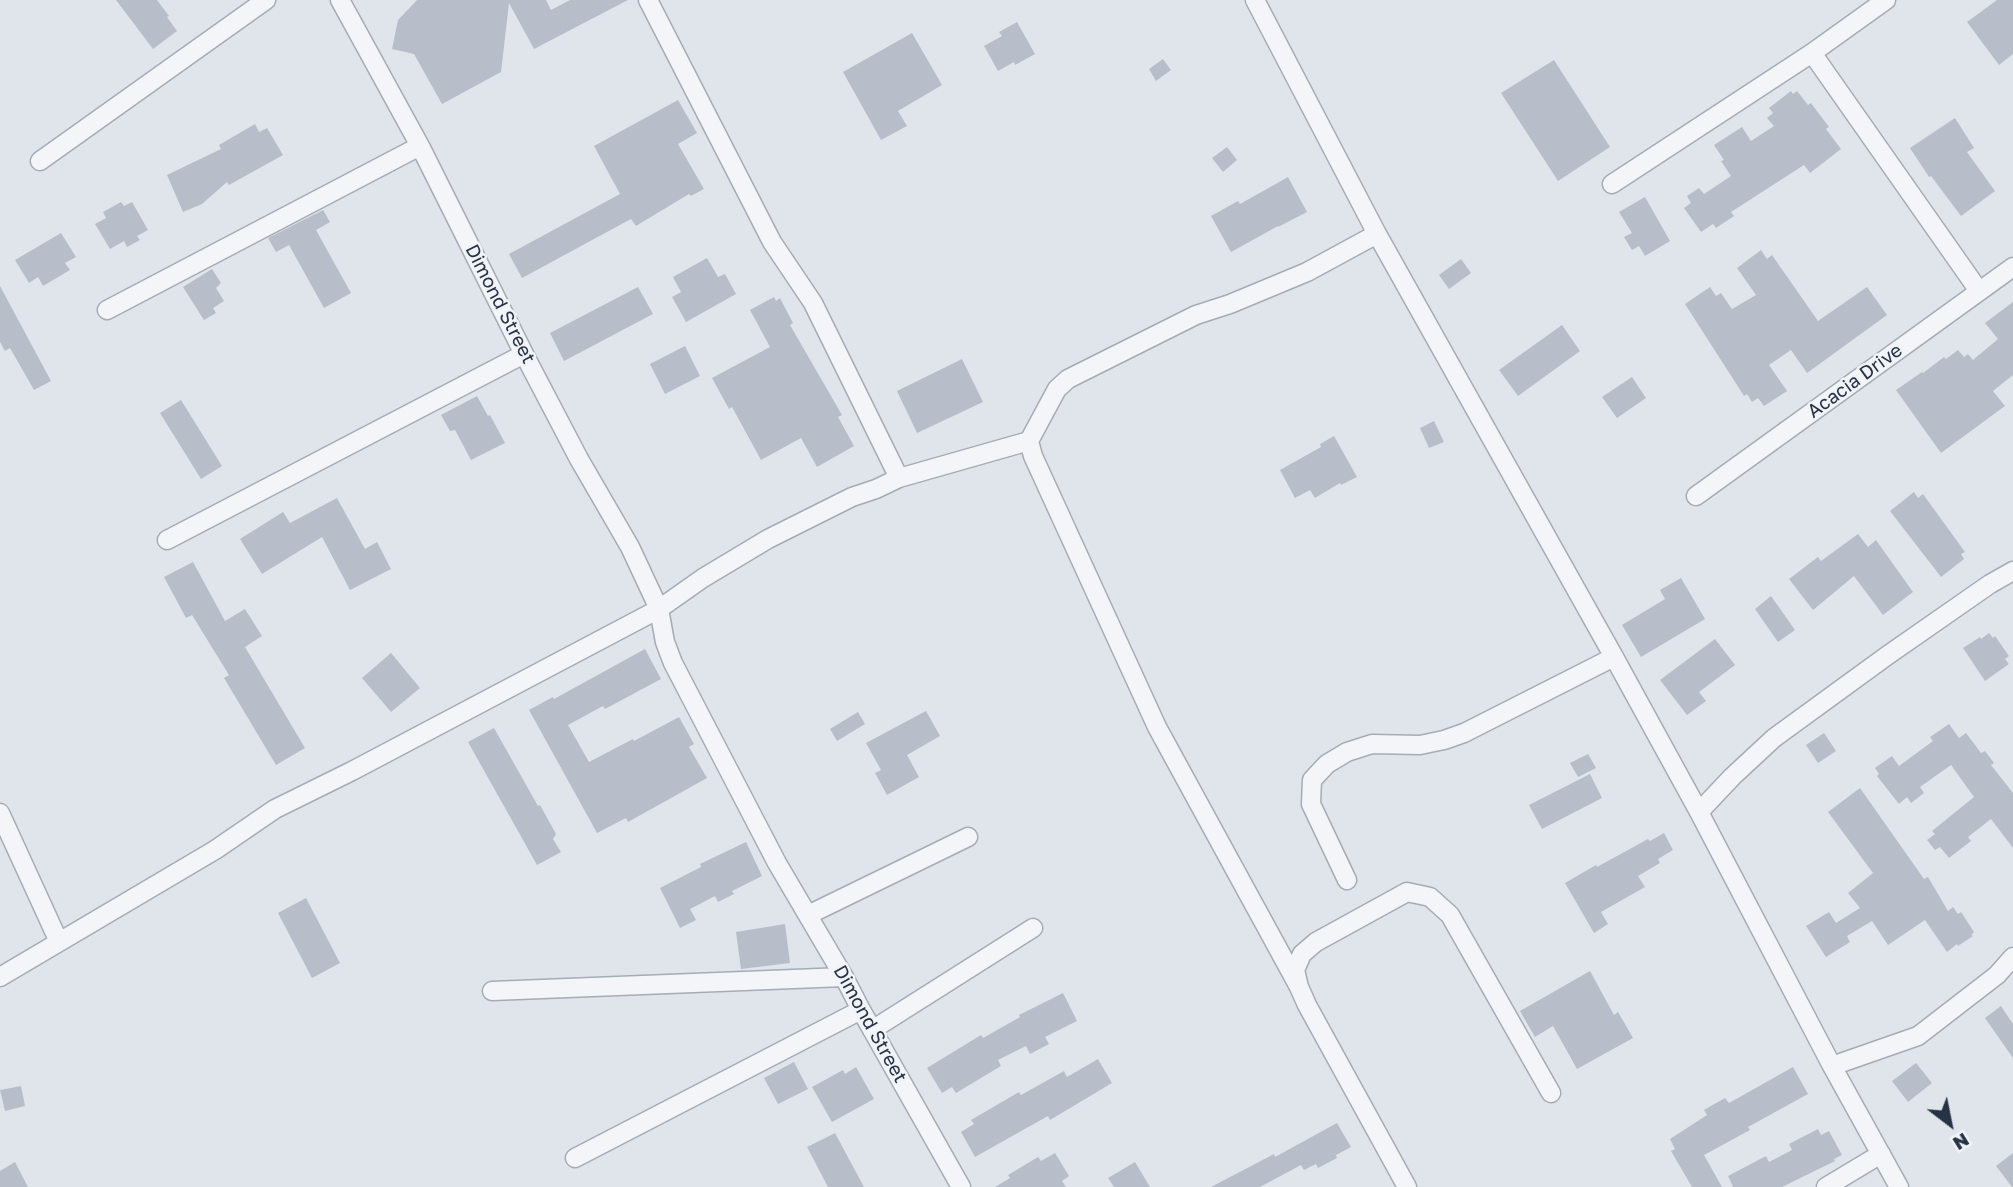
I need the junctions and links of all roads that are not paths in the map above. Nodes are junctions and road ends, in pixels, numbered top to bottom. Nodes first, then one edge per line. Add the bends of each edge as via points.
1 (266, 0) edge
2 (340, 0) edge
3 (648, 0) edge
4 (1255, 0) edge
5 (1886, 0) edge
6 (1812, 52) junction
7 (420, 146) junction
8 (40, 160) dead end
9 (1612, 184) dead end
10 (1377, 234) junction
11 (2013, 267) edge
12 (1979, 291) junction
13 (107, 310) dead end
14 (524, 354) junction
15 (1028, 441) junction
16 (899, 478) junction
17 (1696, 496) dead end
18 (167, 540) dead end
19 (2013, 571) edge
20 (659, 609) junction
21 (1614, 657) junction
22 (1699, 812) junction
23 (0, 813) edge
24 (968, 836) dead end
25 (1347, 880) dead end
26 (808, 915) junction
27 (1033, 928) dead end
28 (59, 942) junction
29 (2013, 957) edge
30 (0, 977) edge
31 (844, 977) junction
32 (1299, 986) junction
33 (492, 991) dead end
34 (861, 1010) junction
35 (872, 1030) junction
36 (1832, 1066) junction
37 (1551, 1093) dead end
38 (1881, 1154) junction
39 (575, 1158) dead end
40 (960, 1187) edge
41 (1407, 1187) edge
42 (1826, 1187) edge
43 (1899, 1187) edge

1 - 8 street
2 - 7 street, Dimond Street
3 - 16 street via 772,242 813,303
4 - 10 street
5 - 6 street
6 - 9 street
6 - 12 street
7 - 13 street
7 - 14 street, Dimond Street
10 - 15 street via 1307,272 1196,315 1068,379 1057,389
10 - 21 street
11 - 12 street, Acacia Drive
12 - 17 street, Acacia Drive
14 - 18 street
14 - 20 street, Dimond Street
15 - 16 street
15 - 32 street via 1157,726
16 - 20 street via 777,533
19 - 22 street via 1774,738
20 - 26 street, Dimond Street via 673,663
20 - 28 street via 275,809
21 - 22 street
21 - 25 street via 1464,733 1420,745 1372,744 1327,764 1312,780 1311,804
22 - 36 street
23 - 28 street
24 - 26 street
26 - 31 street, Dimond Street
27 - 35 street
28 - 30 street
29 - 36 street via 1997,975 1918,1035
31 - 33 street
31 - 34 street, Dimond Street
32 - 37 street via 1295,970 1301,954 1316,942 1407,892 1430,897 1450,915
32 - 41 street
34 - 35 street, Dimond Street
34 - 39 street
35 - 40 street, Dimond Street
36 - 38 street
38 - 42 street
38 - 43 street

